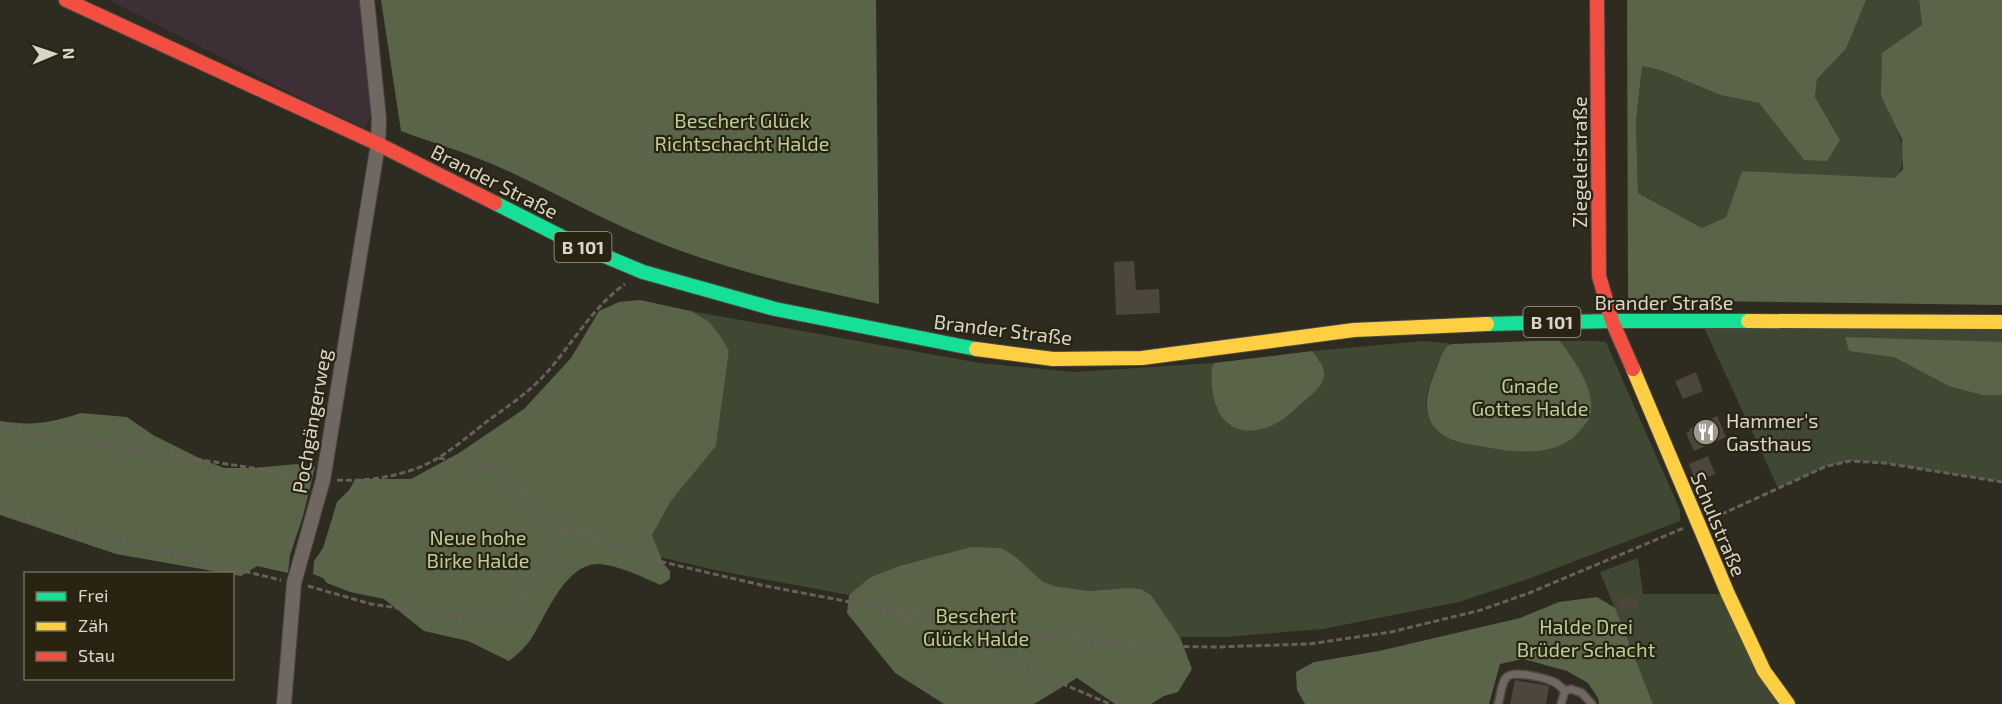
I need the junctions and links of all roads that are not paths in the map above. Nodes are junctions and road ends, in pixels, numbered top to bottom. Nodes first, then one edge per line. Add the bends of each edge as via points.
1 (66, 0) edge
2 (367, 0) edge
3 (1597, 0) edge
4 (378, 144) junction
5 (1611, 321) junction
6 (2002, 322) edge
7 (1565, 691) junction
8 (284, 704) edge
9 (1498, 704) edge
10 (1560, 704) edge
11 (1592, 704) edge
12 (1788, 704) edge

1 - 4 main road, Brander Straße / B 101
2 - 4 street, Pochgängerweg
3 - 5 main road, Ziegeleistraße via 1599,276
4 - 5 main road, Brander Straße / B 101 via 576,244 643,272 775,309 957,346 1053,359 1142,358 1365,329
4 - 8 street, Pochgängerweg via 323,480 294,582
5 - 6 main road, Brander Straße / B 101
5 - 12 main road, Schulstraße via 1764,671
7 - 9 lane via 1549,680 1509,675
7 - 10 lane
7 - 11 lane via 1582,693

